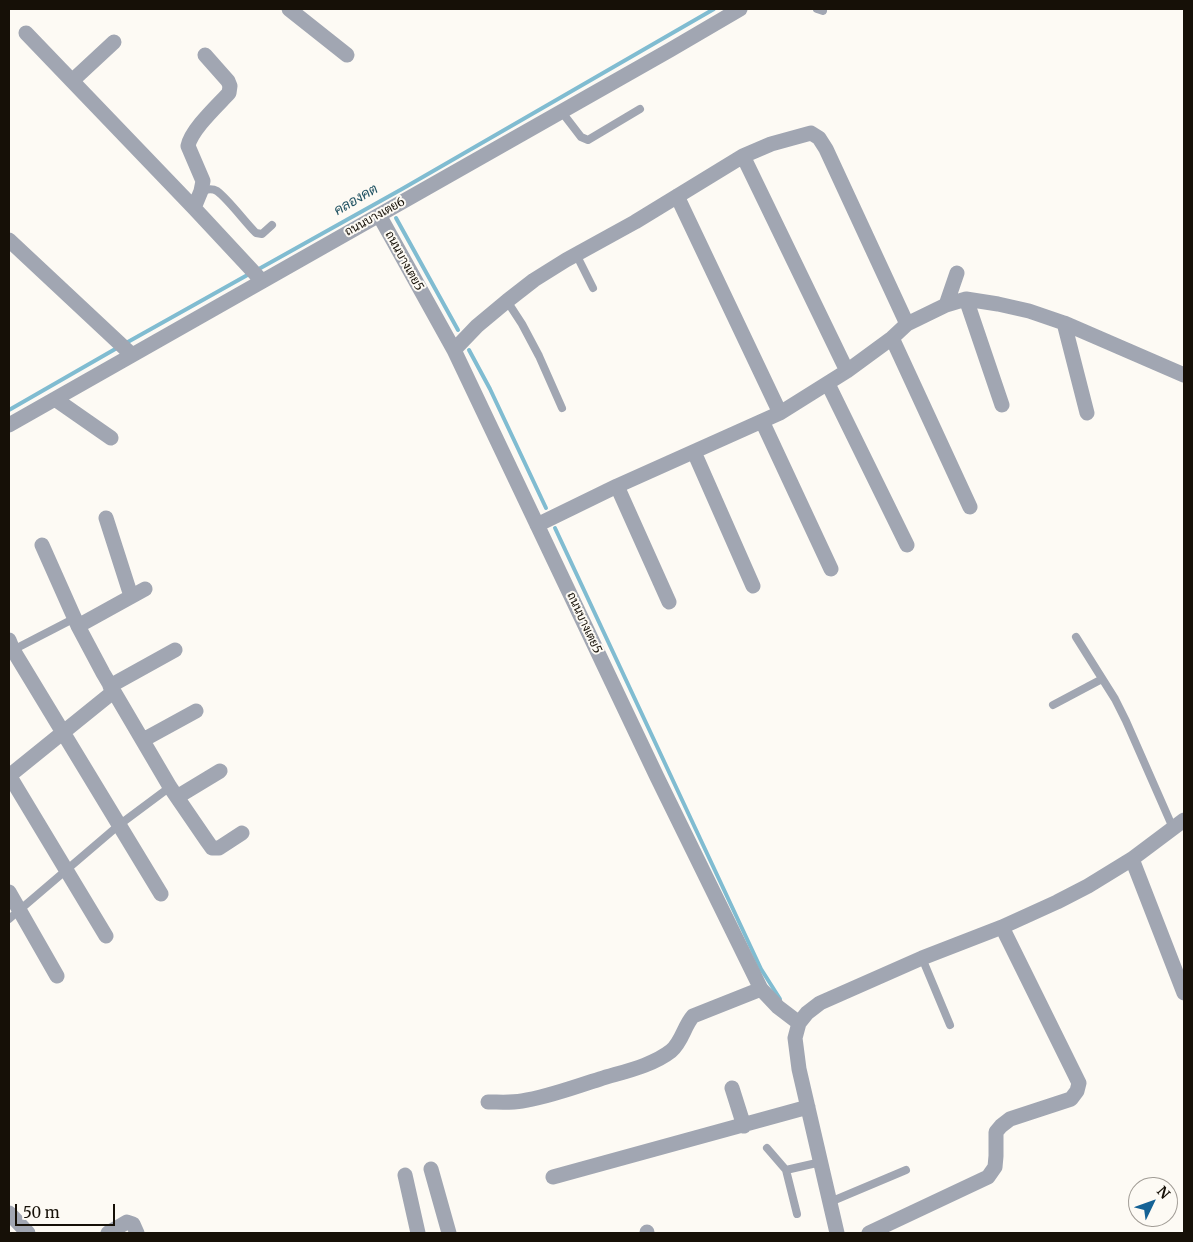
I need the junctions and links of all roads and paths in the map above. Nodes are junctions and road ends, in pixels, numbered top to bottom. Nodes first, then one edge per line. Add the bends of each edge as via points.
1 (288, 9) edge
2 (740, 9) edge
3 (26, 33) dead end
4 (114, 42) dead end
5 (205, 55) dead end
6 (347, 55) dead end
7 (72, 81) junction
8 (640, 109) dead end
9 (561, 111) junction
10 (743, 156) junction
11 (201, 191) junction
12 (676, 196) junction
13 (194, 208) junction
14 (379, 215) junction
15 (272, 226) dead end
16 (9, 240) edge
17 (576, 254) junction
18 (957, 273) dead end
19 (260, 280) junction
20 (593, 288) dead end
21 (966, 299) junction
22 (507, 301) junction
23 (946, 305) junction
24 (1064, 323) junction
25 (907, 324) junction
26 (892, 338) junction
27 (454, 350) junction
28 (130, 353) junction
29 (847, 372) junction
30 (1184, 375) edge
31 (828, 384) junction
32 (55, 399) junction
33 (1002, 405) dead end
34 (562, 408) dead end
35 (780, 413) junction
36 (1087, 413) dead end
37 (762, 421) junction
38 (9, 425) edge
39 (111, 438) dead end
40 (694, 452) junction
41 (617, 486) junction
42 (970, 507) dead end
43 (106, 518) dead end
44 (537, 525) junction
45 (907, 545) dead end
46 (42, 546) dead end
47 (831, 569) dead end
48 (753, 586) dead end
49 (145, 589) dead end
50 (131, 596) junction
51 (669, 602) dead end
52 (76, 622) junction
53 (1076, 637) dead end
54 (11, 645) edge
55 (175, 650) dead end
56 (1102, 679) junction
57 (112, 689) junction
58 (1053, 705) dead end
59 (196, 711) dead end
60 (62, 734) junction
61 (143, 740) junction
62 (220, 771) dead end
63 (9, 776) edge
64 (173, 792) junction
65 (1178, 824) edge
66 (119, 825) junction
67 (242, 833) dead end
68 (1132, 858) junction
69 (66, 870) junction
70 (9, 892) edge
71 (161, 894) dead end
72 (14, 915) edge
73 (1002, 926) junction
74 (106, 936) dead end
75 (922, 958) junction
76 (57, 976) dead end
77 (761, 989) junction
78 (1184, 993) edge
79 (799, 1023) junction
80 (950, 1026) dead end
81 (732, 1088) dead end
82 (488, 1102) dead end
83 (808, 1107) junction
84 (744, 1126) junction
85 (767, 1148) dead end
86 (821, 1162) junction
87 (431, 1169) dead end
88 (786, 1170) junction
89 (906, 1170) dead end
90 (405, 1175) dead end
91 (553, 1177) dead end
92 (830, 1202) junction
93 (9, 1213) edge
94 (797, 1214) dead end
95 (28, 1233) edge
96 (108, 1233) edge
97 (137, 1233) edge
98 (418, 1233) edge
99 (449, 1233) edge
100 (838, 1233) edge
101 (869, 1233) edge

1 - 6 street
2 - 9 street, ถนนบางเตย6
3 - 7 street
4 - 7 street
5 - 11 street via 230,86 229,92 189,141 188,146 203,181
7 - 13 street
8 - 9 lane via 588,140 581,137
9 - 14 street, ถนนบางเตย6
10 - 12 street
10 - 25 street via 811,133 819,138
10 - 29 street
11 - 13 street
11 - 15 lane via 216,190 256,233 262,234
12 - 17 street
12 - 35 street
13 - 19 street
14 - 19 street, ถนนบางเตย6
14 - 27 street, ถนนบางเตย5
16 - 28 street
17 - 20 lane
17 - 22 street
18 - 23 street
19 - 28 street, ถนนบางเตย6
21 - 23 street
21 - 24 street via 1030,311
21 - 33 street
22 - 27 street
22 - 34 lane via 539,356
23 - 25 street
24 - 30 street
24 - 36 street
25 - 26 street
26 - 29 street
26 - 42 street
27 - 44 street, ถนนบางเตย5
28 - 32 street, ถนนบางเตย6
29 - 31 street
31 - 35 street
31 - 45 street
32 - 38 street, ถนนบางเตย6
32 - 39 street
35 - 37 street
37 - 40 street
37 - 47 street
40 - 41 street
40 - 48 street
41 - 44 street
41 - 51 street
43 - 50 street
44 - 77 street, ถนนบางเตย5
46 - 52 street
49 - 50 street
50 - 52 street
52 - 54 lane
52 - 57 street
53 - 56 lane
54 - 60 street
55 - 57 street
56 - 58 lane
56 - 65 lane
57 - 60 street
57 - 61 street
59 - 61 street
60 - 63 street
60 - 66 street
61 - 64 street
62 - 64 street
63 - 69 street
64 - 66 lane
64 - 67 street via 212,848 219,848
65 - 68 street
66 - 69 lane
66 - 71 street
68 - 73 street via 1058,902
68 - 78 street
69 - 72 lane
69 - 74 street
70 - 72 street
72 - 76 street
73 - 75 street
73 - 101 street via 1079,1083 1077,1091 1071,1099 1010,1118 1001,1126 996,1132 996,1156 988,1177
75 - 79 street via 820,1004
75 - 80 lane
77 - 79 street, ถนนบางเตย5
77 - 82 street via 694,1016 672,1050 636,1068 521,1102
79 - 83 street via 795,1038 798,1069
81 - 84 street
83 - 84 street
83 - 86 street
84 - 91 street
85 - 88 lane
86 - 88 lane
86 - 92 street
87 - 99 street
88 - 94 lane
89 - 92 lane
90 - 98 street
92 - 100 street
93 - 95 street
96 - 97 street via 127,1222 134,1224

